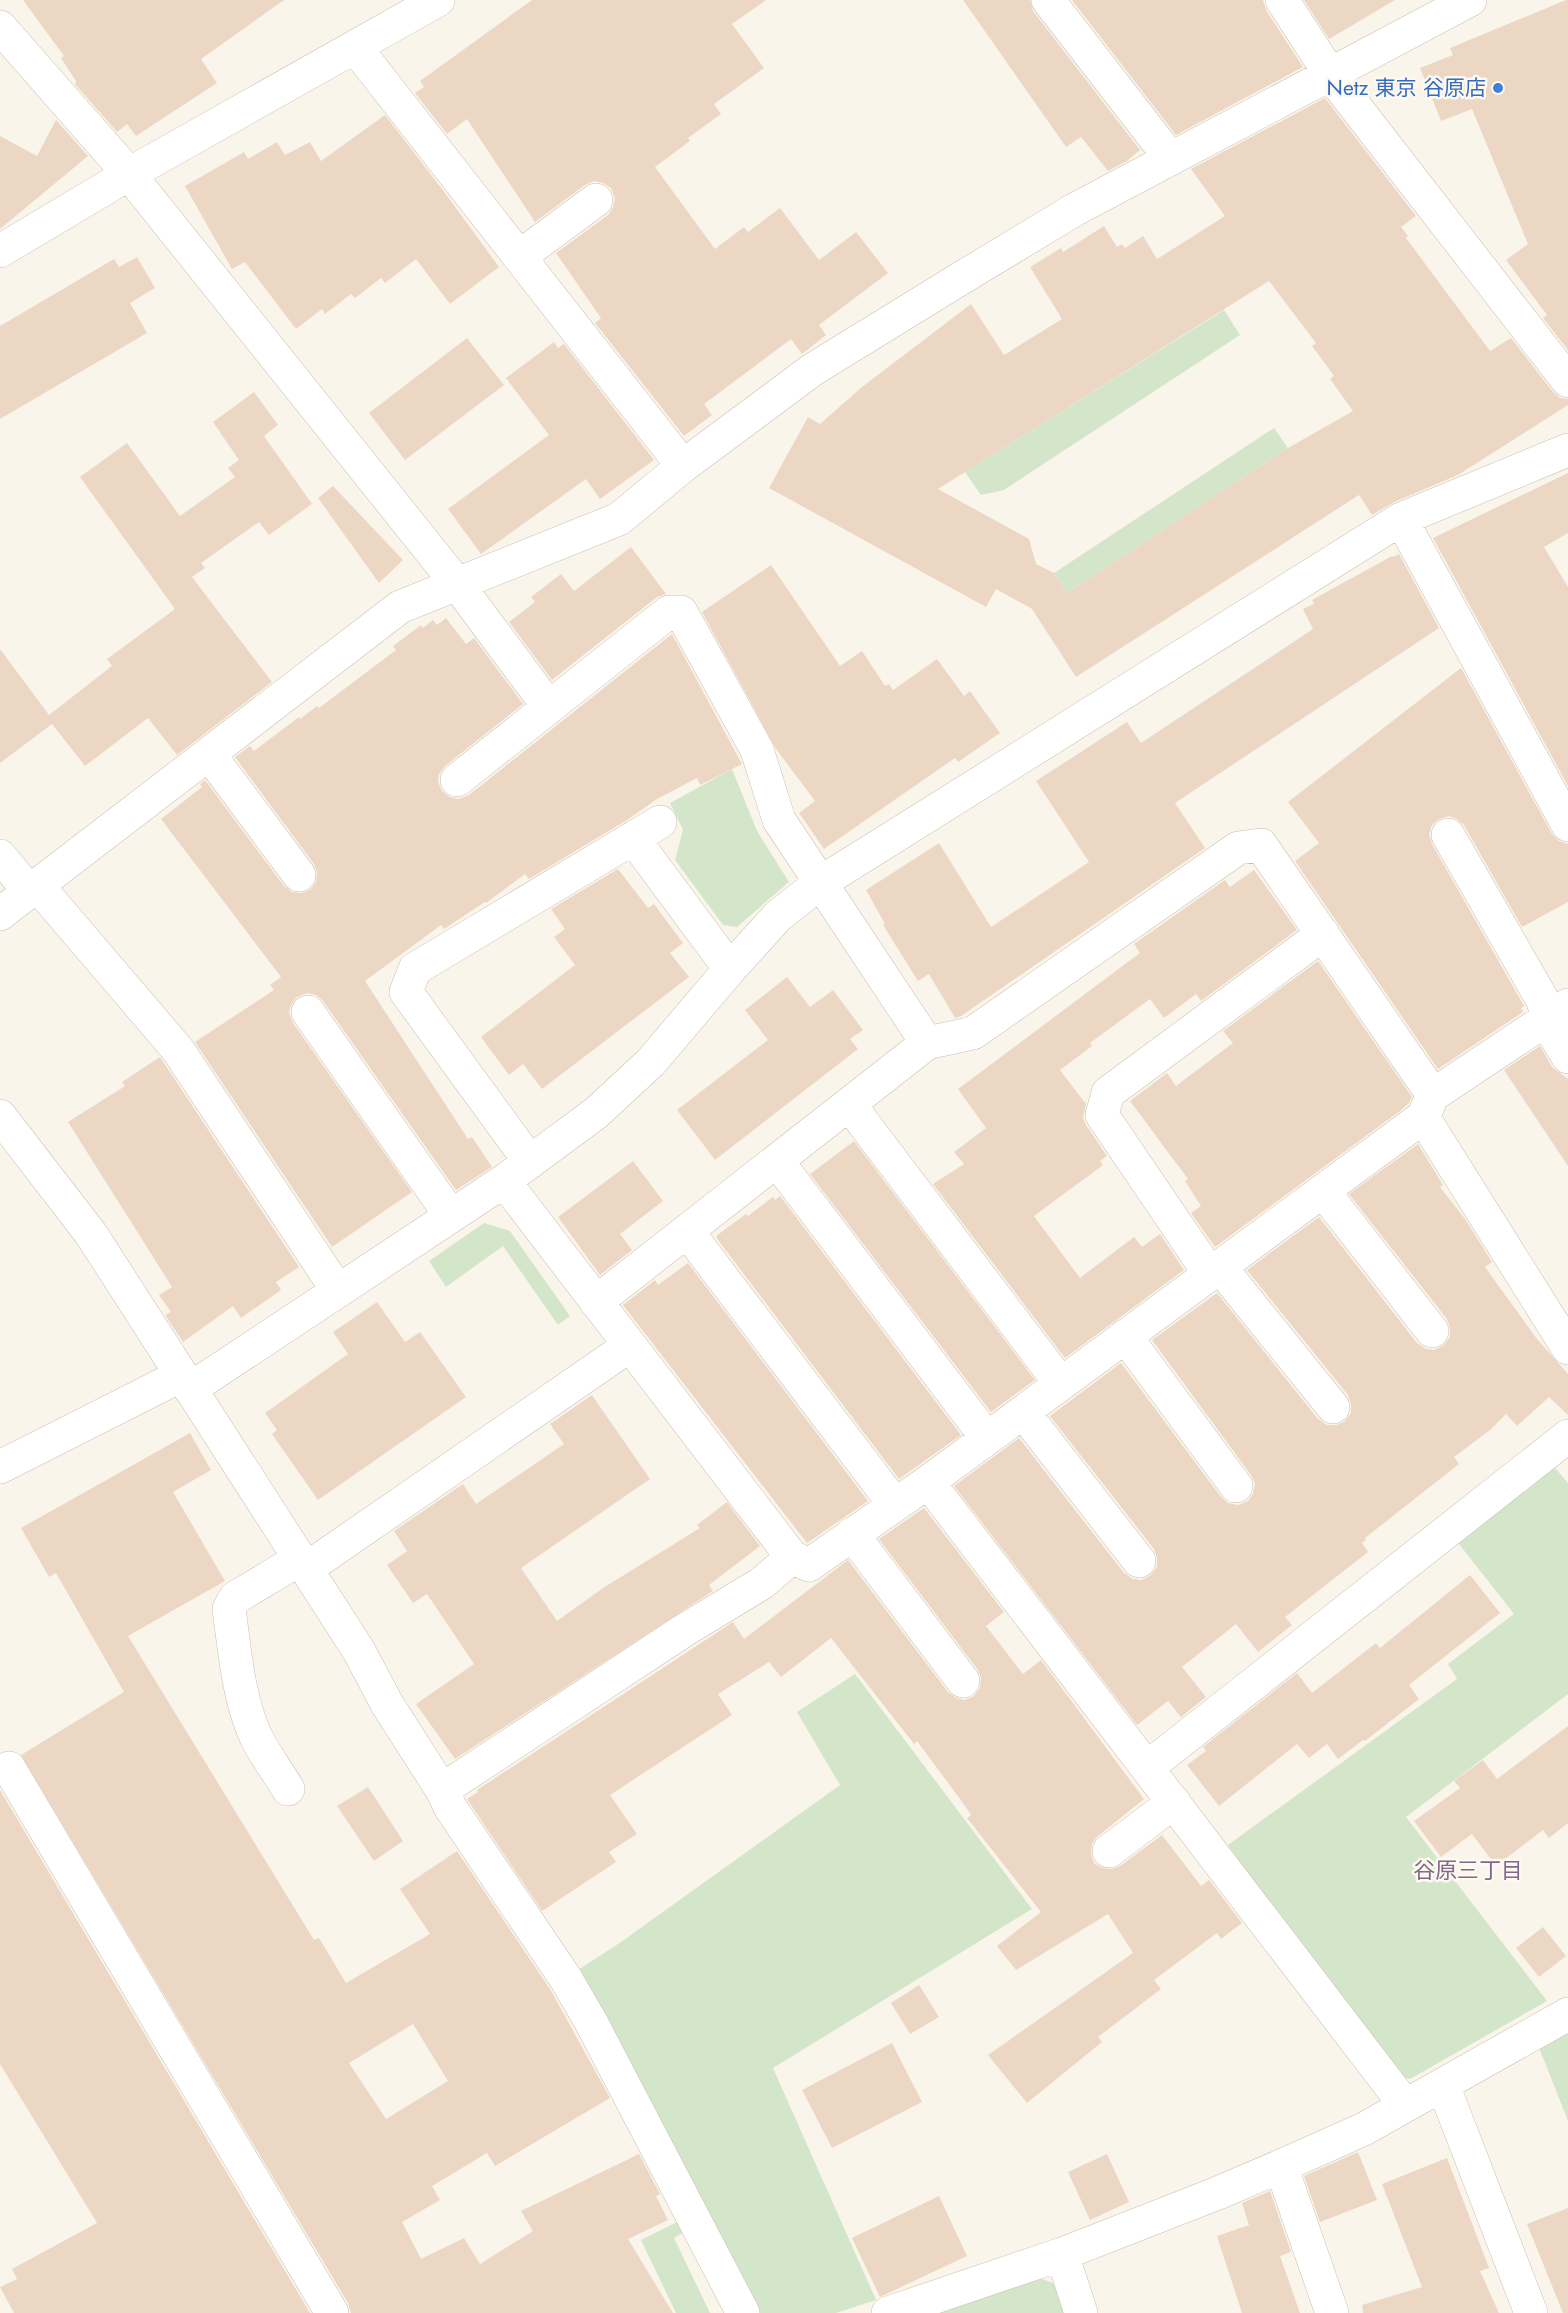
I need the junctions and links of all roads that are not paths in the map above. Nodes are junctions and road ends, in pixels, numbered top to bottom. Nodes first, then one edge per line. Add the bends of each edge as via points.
1 (438, 0) edge
2 (1048, 0) edge
3 (1282, 0) edge
4 (1470, 0) edge
5 (0, 27) edge
6 (355, 47) junction
7 (1330, 74) junction
8 (1171, 159) junction
9 (129, 174) junction
10 (596, 200) dead end
11 (0, 251) edge
12 (519, 257) junction
13 (1568, 381) edge
14 (1568, 450) edge
15 (683, 466) junction
16 (1401, 519) junction
17 (458, 585) junction
18 (548, 706) junction
19 (209, 754) junction
20 (457, 780) dead end
21 (1568, 825) edge
22 (1448, 835) dead end
23 (0, 856) edge
24 (299, 875) dead end
25 (820, 883) junction
26 (33, 888) junction
27 (0, 914) edge
28 (1323, 934) junction
29 (730, 969) junction
30 (309, 1012) dead end
31 (1558, 1012) edge
32 (927, 1042) junction
33 (1568, 1056) edge
34 (849, 1104) junction
35 (1428, 1106) junction
36 (0, 1116) edge
37 (777, 1161) junction
38 (517, 1172) junction
39 (1323, 1191) junction
40 (452, 1216) junction
41 (687, 1231) junction
42 (1215, 1270) junction
43 (338, 1291) junction
44 (596, 1302) junction
45 (1432, 1331) dead end
46 (1125, 1336) junction
47 (629, 1346) junction
48 (1568, 1348) edge
49 (185, 1382) junction
50 (1061, 1384) junction
51 (1333, 1407) dead end
52 (1023, 1412) junction
53 (1568, 1436) edge
54 (987, 1438) junction
55 (0, 1467) edge
56 (928, 1482) junction
57 (1236, 1486) dead end
58 (895, 1505) junction
59 (852, 1534) junction
60 (792, 1557) junction
61 (1139, 1561) dead end
62 (303, 1564) junction
63 (963, 1681) dead end
64 (1148, 1767) junction
65 (9, 1768) dead end
66 (288, 1789) dead end
67 (442, 1790) junction
68 (1174, 1802) junction
69 (1108, 1851) dead end
70 (1568, 2014) edge
71 (1443, 2085) junction
72 (1405, 2105) junction
73 (1281, 2166) junction
74 (1062, 2254) junction
75 (332, 2313) edge
76 (743, 2313) edge
77 (888, 2313) edge
78 (1081, 2313) edge
79 (1332, 2313) edge
80 (1531, 2313) edge

1 - 6 street
2 - 8 street
3 - 7 street
4 - 7 street
5 - 9 street
6 - 9 street
6 - 12 street
7 - 8 street
7 - 13 street
8 - 15 street via 1074,210 812,370
9 - 11 street
9 - 17 street
10 - 12 street
12 - 15 street
14 - 16 street
15 - 17 street via 619,519
16 - 21 street
16 - 25 street
17 - 18 street
17 - 19 street via 400,607
18 - 20 street
18 - 25 street via 669,612 681,612 757,750 779,820
19 - 24 street
19 - 26 street
22 - 31 street via 1542,999
23 - 26 street
25 - 29 street via 778,916
25 - 32 street
26 - 27 street
26 - 43 street via 178,1050
28 - 32 street via 1261,845 1238,848 973,1033
28 - 35 street
28 - 42 street via 1108,1093 1102,1115
29 - 38 street via 651,1062 596,1113
29 - 38 street via 647,830 416,969 406,992
30 - 40 street
31 - 33 street via 1554,1034
31 - 35 street
32 - 34 street
34 - 37 street
34 - 50 street
35 - 39 street
35 - 48 street
36 - 49 street via 91,1234
37 - 41 street
37 - 54 street
38 - 40 street
38 - 44 street
39 - 42 street
39 - 45 street
40 - 43 street
41 - 44 street
41 - 58 street
42 - 46 street
42 - 51 street
43 - 49 street
44 - 47 street
46 - 50 street
46 - 57 street
47 - 60 street
47 - 62 street
49 - 55 street
49 - 62 street
50 - 52 street
52 - 54 street
52 - 61 street
53 - 64 street
54 - 56 street
56 - 58 street
56 - 64 street
58 - 59 street
59 - 60 street via 809,1565
59 - 63 street
60 - 67 street via 762,1583
62 - 66 street via 235,1598 229,1609 249,1719
62 - 67 street
64 - 68 street
65 - 75 street
67 - 76 street via 591,2022
68 - 69 street
68 - 72 street
70 - 71 street
71 - 72 street
71 - 80 street
72 - 73 street via 1364,2129
73 - 74 street
73 - 79 street
74 - 77 street
74 - 78 street

